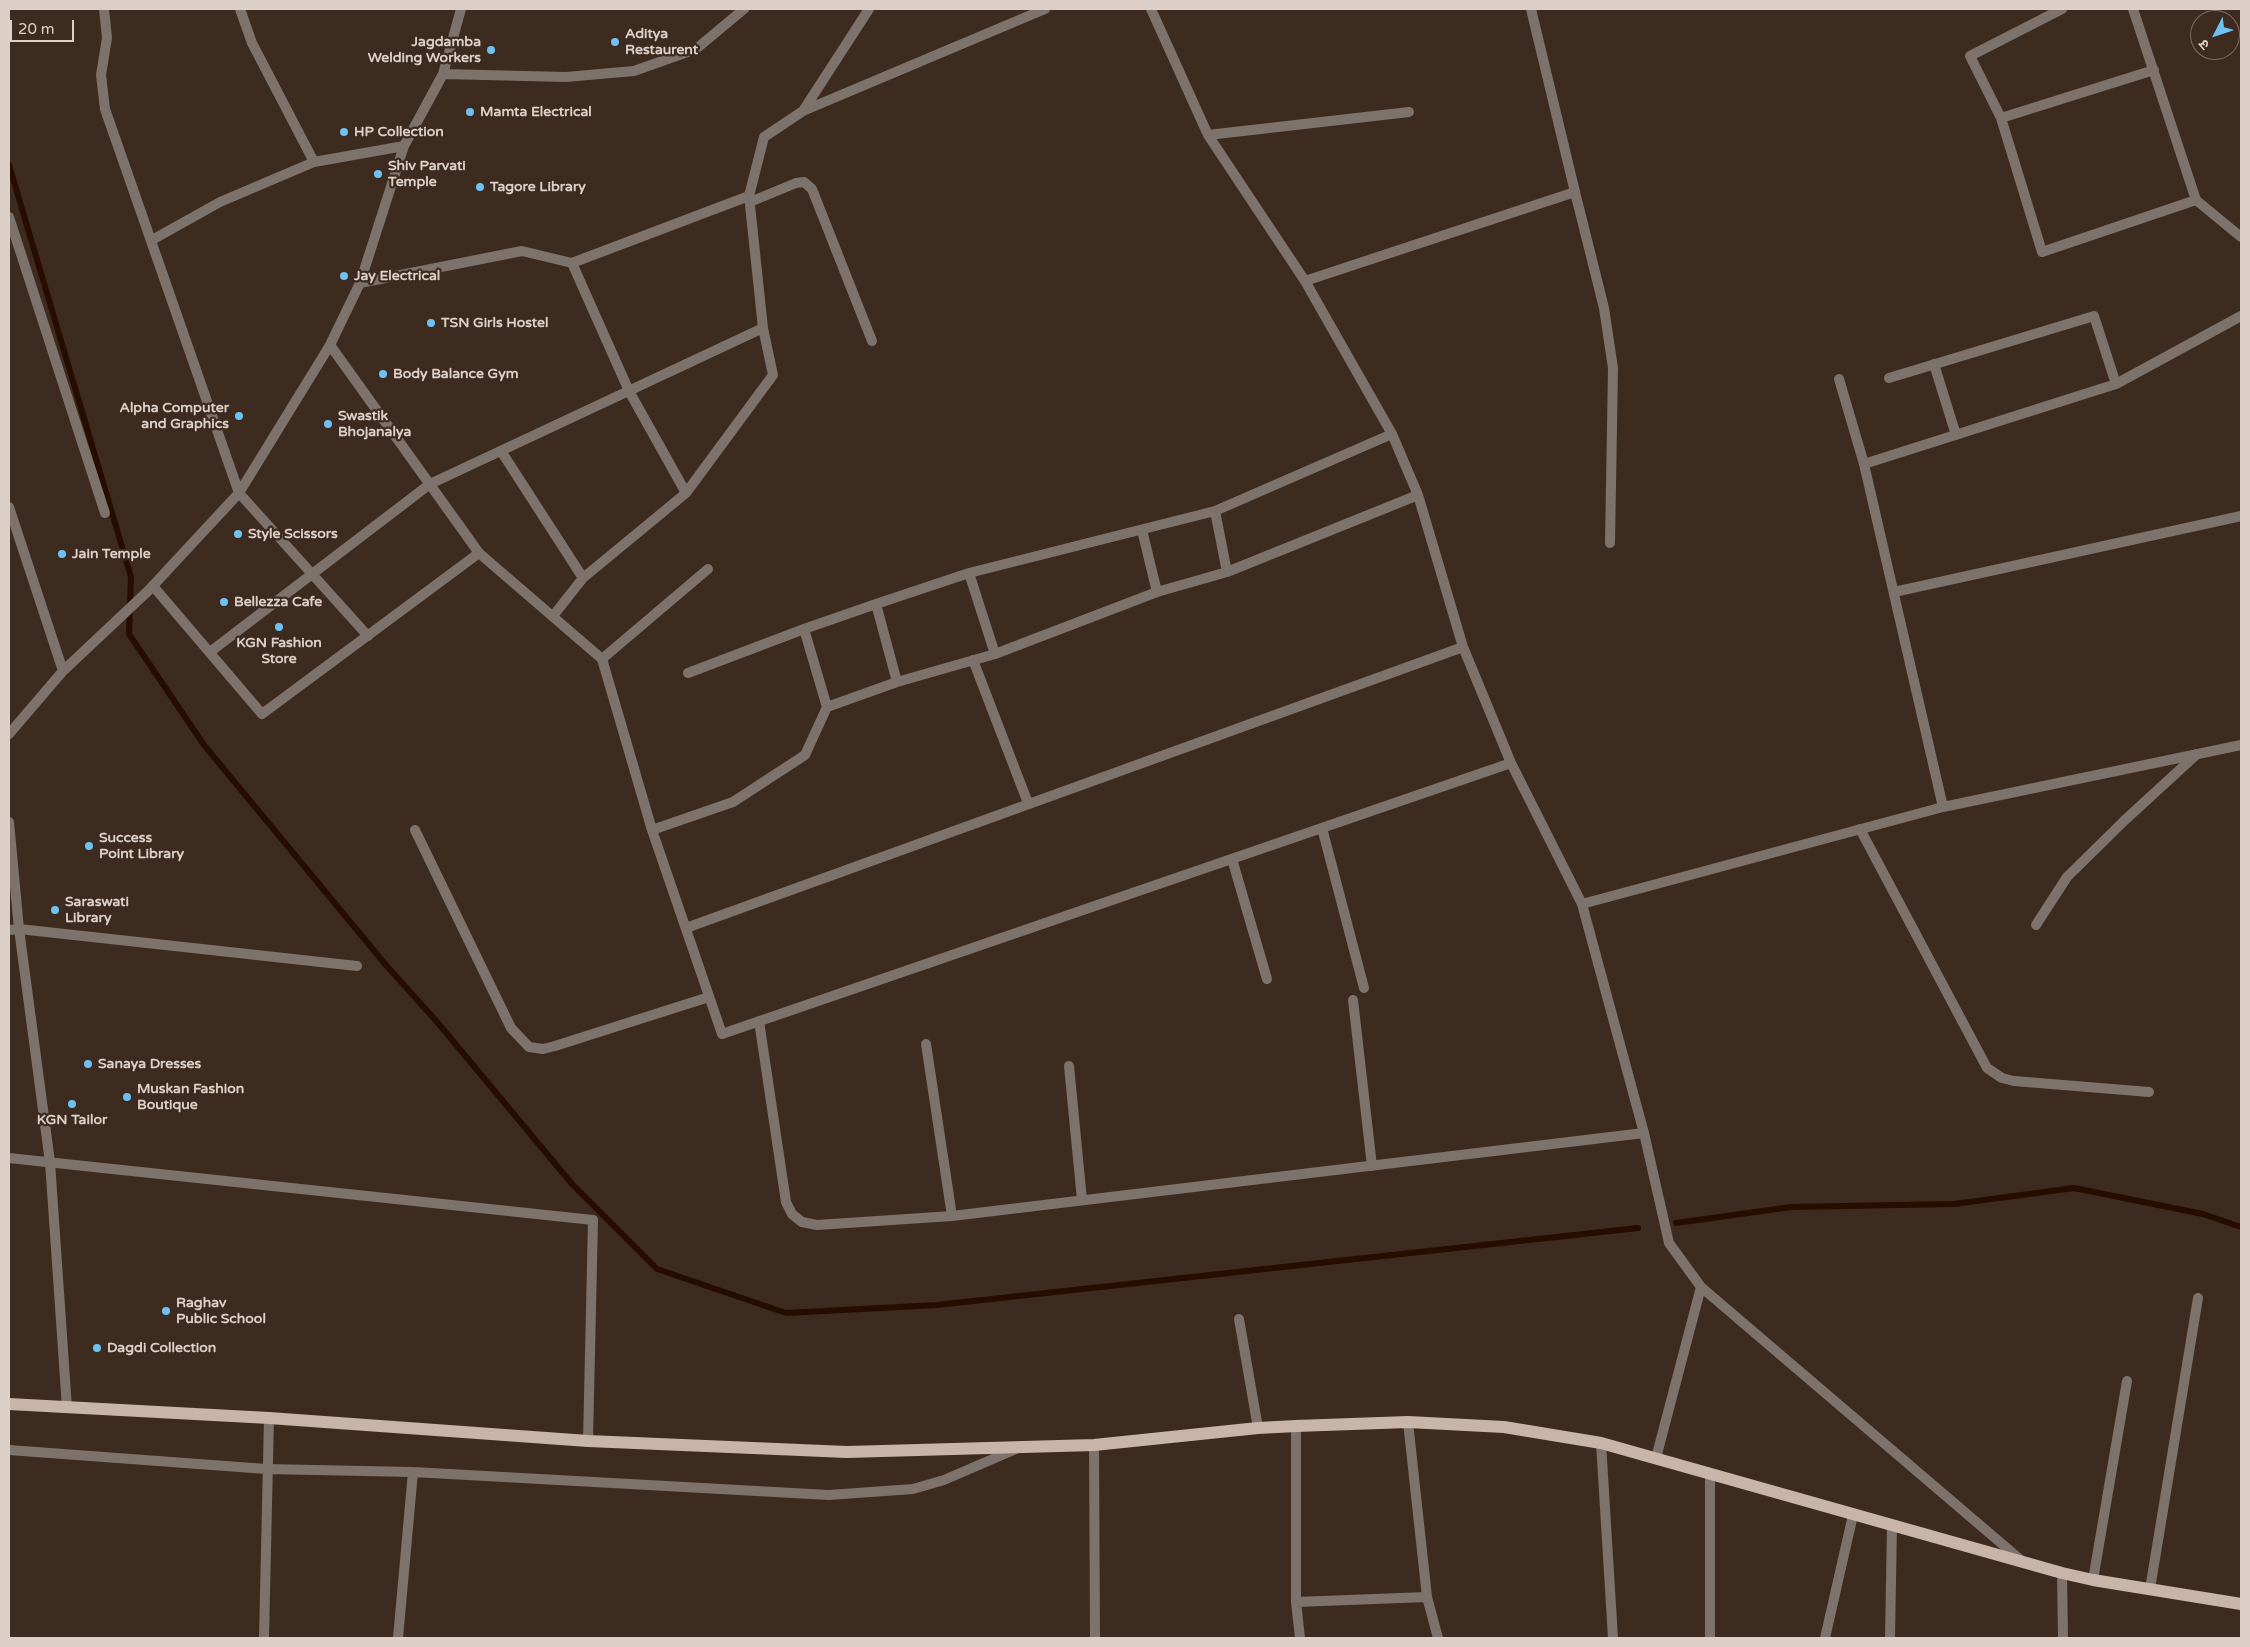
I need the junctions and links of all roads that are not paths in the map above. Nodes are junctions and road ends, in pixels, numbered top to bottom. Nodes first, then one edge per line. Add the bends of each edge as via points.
1 (104, 9) edge
2 (240, 9) edge
3 (461, 9) edge
4 (744, 9) edge
5 (869, 9) edge
6 (1045, 9) edge
7 (1151, 9) edge
8 (1531, 9) edge
9 (2062, 9) edge
10 (2133, 9) edge
11 (2154, 70) junction
12 (443, 74) junction
13 (803, 111) junction
14 (1409, 112) dead end
15 (2001, 118) junction
16 (1208, 135) junction
17 (404, 146) junction
18 (314, 162) junction
19 (1575, 192) junction
20 (749, 199) junction
21 (2196, 200) junction
22 (9, 217) edge
23 (2241, 237) edge
24 (152, 240) junction
25 (572, 263) junction
26 (1305, 281) junction
27 (360, 283) junction
28 (2241, 316) edge
29 (763, 328) junction
30 (872, 340) dead end
31 (330, 345) junction
32 (1934, 364) junction
33 (1889, 378) dead end
34 (1839, 379) dead end
35 (2116, 384) junction
36 (629, 391) junction
37 (1392, 434) junction
38 (1956, 435) junction
39 (501, 451) junction
40 (1864, 464) junction
41 (430, 484) junction
42 (239, 493) junction
43 (686, 493) junction
44 (1418, 496) junction
45 (9, 507) edge
46 (1216, 511) junction
47 (105, 513) dead end
48 (2241, 516) edge
49 (1142, 530) junction
50 (12, 531) edge
51 (1610, 543) dead end
52 (480, 553) junction
53 (708, 569) dead end
54 (1228, 572) junction
55 (969, 573) junction
56 (311, 574) junction
57 (583, 578) junction
58 (150, 588) junction
59 (1157, 592) junction
60 (1894, 592) junction
61 (876, 604) junction
62 (552, 616) junction
63 (804, 629) junction
64 (368, 636) junction
65 (1463, 646) junction
66 (210, 652) junction
67 (995, 654) junction
68 (602, 659) junction
69 (973, 660) junction
70 (63, 671) junction
71 (688, 673) dead end
72 (896, 682) junction
73 (827, 707) junction
74 (9, 734) edge
75 (2241, 745) edge
76 (2197, 754) junction
77 (1511, 763) junction
78 (1028, 803) junction
79 (1943, 807) junction
80 (9, 822) edge
81 (1322, 828) junction
82 (1860, 829) junction
83 (415, 830) dead end
84 (652, 830) junction
85 (1232, 859) junction
86 (1582, 904) junction
87 (2036, 925) dead end
88 (686, 928) junction
89 (14, 930) edge
90 (357, 966) dead end
91 (1267, 979) dead end
92 (1364, 988) dead end
93 (709, 998) junction
94 (1353, 1000) dead end
95 (759, 1021) junction
96 (926, 1044) dead end
97 (1069, 1066) dead end
98 (2149, 1092) dead end
99 (1644, 1132) junction
100 (9, 1158) edge
101 (50, 1162) junction
102 (1372, 1166) junction
103 (1082, 1200) junction
104 (952, 1216) junction
105 (1702, 1287) junction
106 (2198, 1298) dead end
107 (1239, 1319) dead end
108 (2127, 1381) dead end
109 (9, 1404) edge
110 (67, 1408) junction
111 (269, 1418) junction
112 (1408, 1422) junction
113 (1296, 1426) junction
114 (1258, 1428) junction
115 (588, 1440) junction
116 (1601, 1442) junction
117 (1094, 1445) junction
118 (1019, 1448) junction
119 (9, 1450) edge
120 (1656, 1458) junction
121 (266, 1469) junction
122 (413, 1472) junction
123 (1710, 1473) junction
124 (1853, 1515) junction
125 (1892, 1525) junction
126 (2025, 1563) junction
127 (2062, 1573) junction
128 (2093, 1580) junction
129 (2150, 1589) junction
130 (1427, 1597) junction
131 (1296, 1602) junction
132 (2241, 1604) edge
133 (264, 1638) edge
134 (398, 1638) edge
135 (1094, 1638) edge
136 (1300, 1638) edge
137 (1438, 1638) edge
138 (1613, 1638) edge
139 (1710, 1638) edge
140 (1825, 1638) edge
141 (1890, 1638) edge
142 (2063, 1638) edge

1 - 24 street via 107,38 101,75 105,109
2 - 18 street via 252,43
3 - 12 street
4 - 12 street via 696,49 634,70 566,78
5 - 13 street
6 - 13 street
7 - 16 street
8 - 19 street
9 - 15 street via 1970,56
10 - 11 street
11 - 15 street
11 - 21 street
12 - 17 street
13 - 20 street via 764,137
14 - 16 street
15 - 21 street via 2042,252
16 - 26 street
17 - 18 street
17 - 27 street
18 - 24 street via 220,202
19 - 26 street
19 - 51 street via 1604,308 1613,368
20 - 25 street
20 - 29 street
20 - 30 street via 796,183 804,182 812,188
21 - 23 street
22 - 47 street
24 - 42 street
25 - 27 street via 522,251
25 - 36 street
26 - 37 street
27 - 31 street
28 - 35 street
29 - 36 street
29 - 43 street via 773,375
31 - 41 street
31 - 42 street
32 - 33 street
32 - 35 street via 2094,316
32 - 38 street
34 - 40 street
35 - 38 street
36 - 39 street
36 - 43 street
37 - 44 street
37 - 46 street
38 - 40 street
39 - 41 street
39 - 57 street
40 - 60 street
41 - 52 street
41 - 56 street
42 - 56 street
42 - 58 street
43 - 57 street
44 - 54 street
44 - 65 street
45 - 50 street
46 - 49 street
46 - 54 street
48 - 60 street
49 - 55 street
49 - 59 street
50 - 70 street
52 - 62 street
52 - 64 street
53 - 68 street
54 - 59 street
55 - 61 street
55 - 67 street
56 - 64 street
56 - 66 street
57 - 62 street
58 - 66 street
58 - 70 street
59 - 67 street
60 - 79 street
61 - 63 street
61 - 72 street
62 - 68 street
63 - 71 street
63 - 73 street
64 - 66 street via 262,714
65 - 77 street
65 - 78 street
67 - 69 street
68 - 84 street
69 - 72 street
69 - 78 street
70 - 74 street
72 - 73 street
73 - 84 street via 805,755 734,802
75 - 76 street
76 - 79 street
76 - 87 street via 2067,877
77 - 81 street
77 - 86 street
78 - 88 street
79 - 82 street
80 - 89 street
81 - 85 street
81 - 92 street
82 - 86 street
82 - 98 street via 1987,1068 2002,1078 2014,1081
83 - 93 street via 511,1028 529,1047 543,1049 555,1046
84 - 88 street
85 - 91 street
85 - 95 street
86 - 99 street
88 - 93 street
89 - 90 street
89 - 101 street
93 - 95 street via 722,1034
94 - 102 street
95 - 104 street via 786,1202 792,1214 802,1222 817,1225
96 - 104 street
97 - 103 street
99 - 102 street
99 - 105 street via 1669,1243
100 - 101 street
101 - 110 street
101 - 115 street via 593,1220
102 - 103 street
103 - 104 street
105 - 120 street
105 - 126 street
106 - 129 street
107 - 114 street
108 - 128 street
109 - 110 main road
110 - 111 main road
111 - 115 main road
111 - 121 street
112 - 113 main road
112 - 116 main road via 1504,1427
112 - 130 street
113 - 114 main road
113 - 131 street
114 - 117 main road
115 - 118 main road via 847,1452
116 - 120 main road
116 - 138 street
117 - 118 main road
117 - 135 street
118 - 122 street via 944,1480 913,1489 838,1494
119 - 121 street
120 - 123 main road
121 - 122 street
121 - 133 street
122 - 134 street
123 - 124 main road
123 - 139 street
124 - 125 main road
124 - 140 street
125 - 126 main road
125 - 141 street
126 - 127 main road
127 - 128 main road
127 - 142 street
128 - 129 main road
129 - 132 main road
130 - 131 street
130 - 137 street
131 - 136 street

